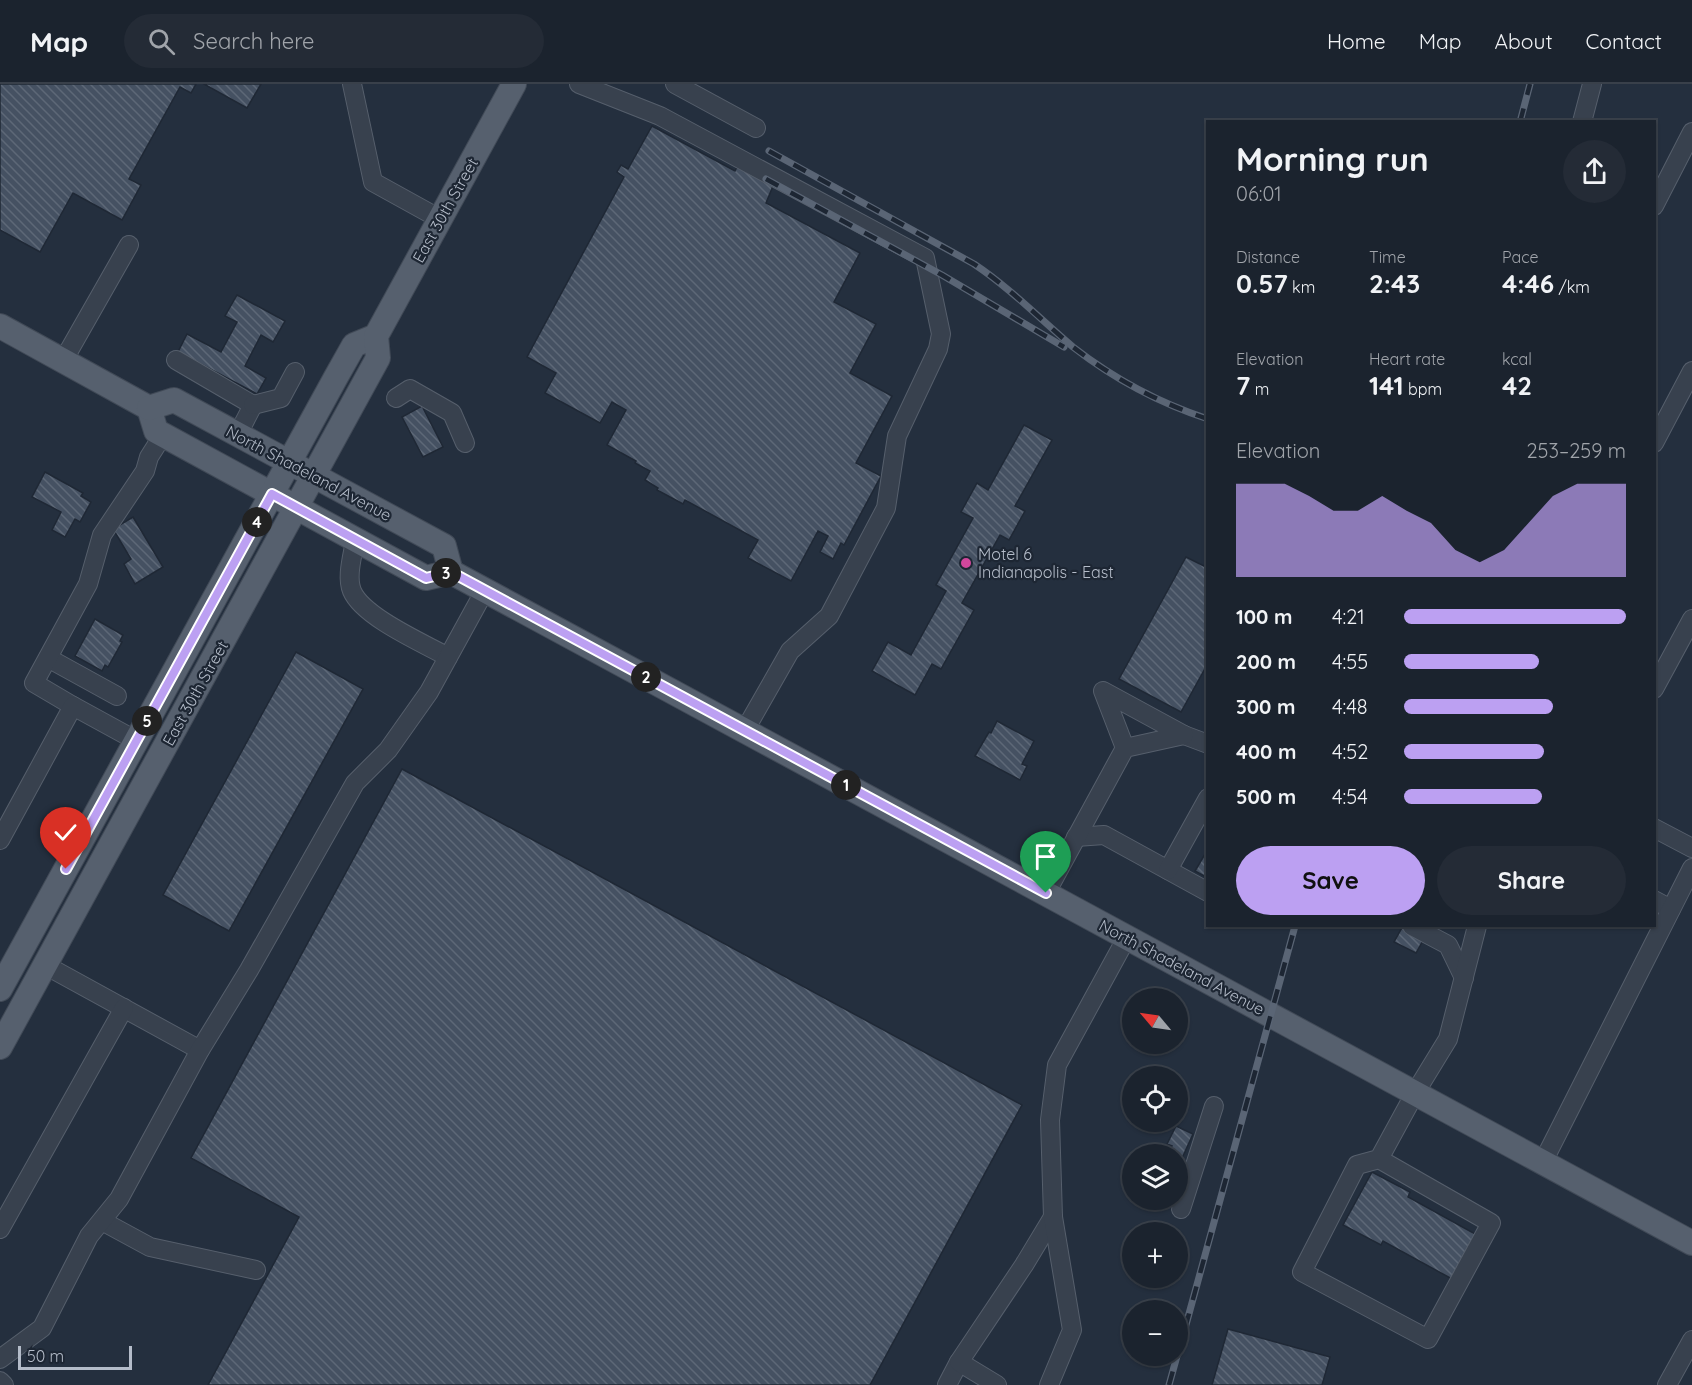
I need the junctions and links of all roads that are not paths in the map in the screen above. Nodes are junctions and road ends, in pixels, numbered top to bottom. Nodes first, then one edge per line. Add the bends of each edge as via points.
1 (352, 84) edge
2 (514, 84) edge
3 (675, 84) edge
4 (1592, 84) edge
5 (586, 86) edge
6 (1583, 120) edge
7 (756, 128) dead end
8 (1692, 132) edge
9 (1656, 202) edge
10 (440, 219) junction
11 (129, 245) dead end
12 (0, 326) edge
13 (376, 336) junction
14 (176, 360) dead end
15 (63, 361) junction
16 (1692, 371) edge
17 (294, 372) dead end
18 (396, 398) dead end
19 (253, 405) junction
20 (149, 408) junction
21 (238, 434) junction
22 (163, 435) junction
23 (1656, 439) edge
24 (465, 443) dead end
25 (289, 462) junction
26 (314, 476) junction
27 (272, 494) junction
28 (297, 508) junction
29 (355, 540) junction
30 (451, 572) junction
31 (485, 590) junction
32 (1692, 619) edge
33 (448, 657) junction
34 (48, 658) junction
35 (1656, 684) edge
36 (117, 696) dead end
37 (73, 706) junction
38 (745, 730) junction
39 (1184, 735) junction
40 (137, 741) junction
41 (1206, 743) edge
42 (1125, 748) junction
43 (1206, 804) edge
44 (1199, 823) edge
45 (1656, 829) edge
46 (1076, 837) junction
47 (0, 840) edge
48 (1692, 848) edge
49 (1692, 868) edge
50 (1168, 870) junction
51 (1206, 891) edge
52 (1046, 893) junction
53 (1663, 904) edge
54 (1656, 919) edge
55 (1414, 927) edge
56 (1477, 927) edge
57 (1652, 927) edge
58 (1127, 937) junction
59 (45, 965) junction
60 (1464, 978) junction
61 (0, 989) edge
62 (124, 1008) junction
63 (0, 1047) edge
64 (200, 1050) junction
65 (1415, 1093) junction
66 (1214, 1106) dead end
67 (1379, 1159) junction
68 (1543, 1162) junction
69 (1188, 1187) edge
70 (1053, 1217) junction
71 (102, 1221) junction
72 (0, 1229) edge
73 (1692, 1244) edge
74 (256, 1270) dead end
75 (1692, 1340) edge
76 (0, 1359) edge
77 (959, 1362) junction
78 (0, 1381) edge
79 (4, 1385) edge
80 (947, 1385) edge
81 (998, 1385) edge
82 (1048, 1385) edge
83 (1667, 1385) edge

1 - 10 lane via 373,182
2 - 10 main road, East 30th Street
3 - 7 lane
4 - 6 lane
5 - 38 lane via 660,116 925,258 941,334 938,349 897,436 886,508 829,616 790,651
8 - 9 lane
10 - 13 main road, East 30th Street
11 - 15 lane
12 - 15 main road
13 - 25 main road, East 30th Street via 354,345
13 - 26 main road, East 30th Street via 378,358
14 - 19 lane
15 - 20 main road
16 - 23 lane
17 - 19 lane via 281,398
18 - 24 lane via 410,389 452,413
19 - 21 lane
20 - 21 main road, North Shadeland Avenue via 174,400
20 - 22 main road via 156,431
21 - 25 main road, North Shadeland Avenue
22 - 27 main road
22 - 34 lane via 145,471 102,535 88,584
25 - 26 main road, North Shadeland Avenue
25 - 27 main road, East 30th Street
26 - 28 main road, East 30th Street
26 - 30 main road, North Shadeland Avenue via 444,546
27 - 28 main road
27 - 40 main road, East 30th Street
28 - 29 main road
28 - 59 main road, East 30th Street
29 - 30 main road via 426,578
29 - 33 lane via 350,569 352,591 367,612
30 - 31 main road, North Shadeland Avenue
31 - 33 lane
31 - 38 main road, North Shadeland Avenue
32 - 35 lane
33 - 64 lane via 429,692 388,750 355,783
34 - 36 lane
34 - 37 lane via 34,683
37 - 40 lane
37 - 47 lane
38 - 52 main road, North Shadeland Avenue
39 - 41 lane
39 - 42 lane
39 - 42 lane via 1103,691
40 - 61 main road, East 30th Street
42 - 46 lane
43 - 44 lane
44 - 50 lane
45 - 48 lane
46 - 50 lane via 1104,835
46 - 52 lane
49 - 53 lane
50 - 51 lane
52 - 58 main road, North Shadeland Avenue
53 - 54 lane
55 - 60 lane via 1448,945
56 - 60 lane
57 - 68 lane
58 - 65 main road, North Shadeland Avenue
58 - 70 lane via 1057,1065 1050,1120
59 - 62 lane
59 - 63 main road, East 30th Street
60 - 65 lane via 1448,1039
62 - 64 lane
62 - 72 lane
64 - 71 lane via 119,1199
65 - 67 lane
65 - 68 main road, North Shadeland Avenue
66 - 69 lane
67 - 67 lane via 1491,1223 1428,1339 1302,1272 1357,1165
68 - 73 main road, North Shadeland Avenue
70 - 77 lane
70 - 82 lane via 1072,1330
71 - 74 lane via 150,1247
71 - 76 lane via 89,1236 42,1328
75 - 83 lane
77 - 80 lane
77 - 81 lane
78 - 79 lane

